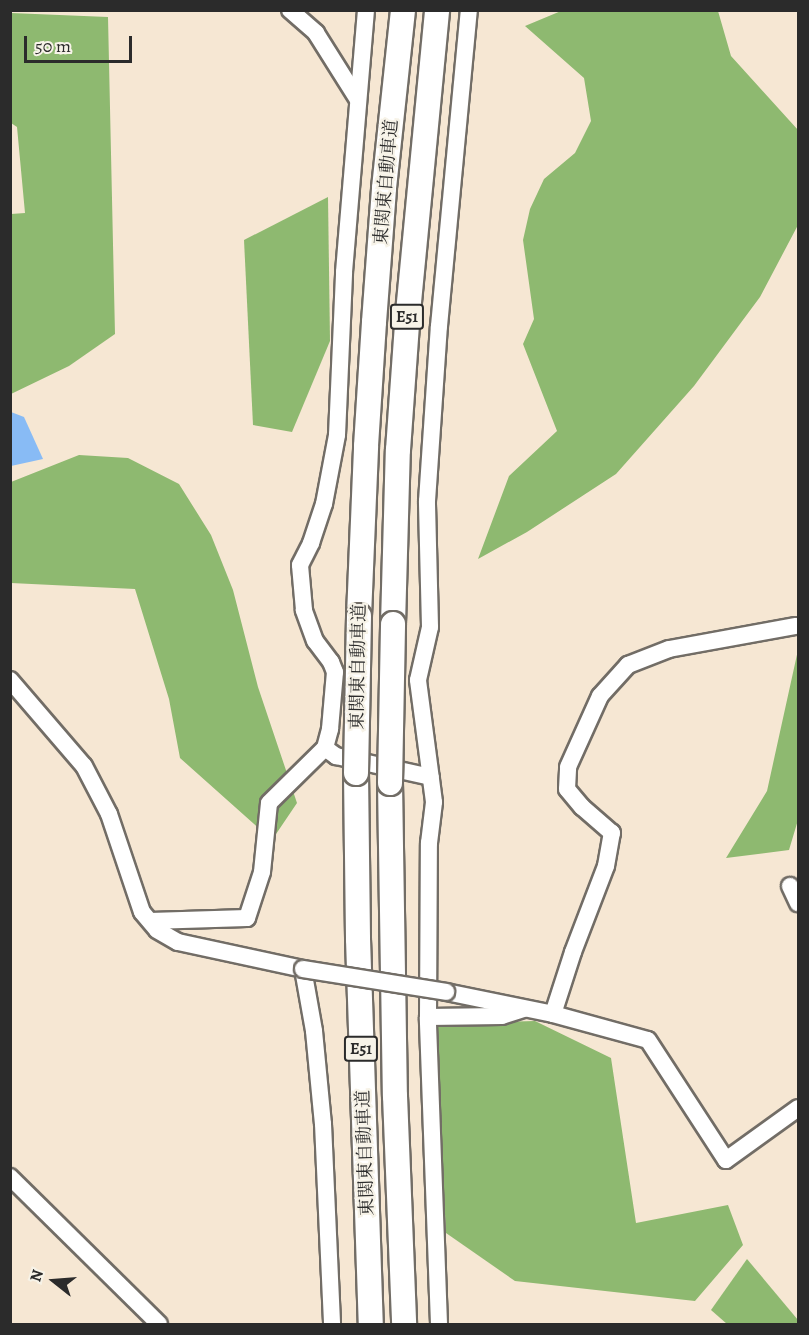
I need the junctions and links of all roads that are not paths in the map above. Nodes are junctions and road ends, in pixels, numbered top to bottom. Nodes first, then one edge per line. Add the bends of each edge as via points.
1 (290, 10) edge
2 (366, 10) edge
3 (404, 10) edge
4 (437, 10) edge
5 (469, 10) edge
6 (357, 98) junction
7 (796, 626) dead end
8 (10, 680) edge
9 (325, 748) junction
10 (431, 777) junction
11 (790, 886) dead end
12 (798, 903) edge
13 (150, 921) junction
14 (303, 969) junction
15 (525, 1009) junction
16 (554, 1014) junction
17 (428, 1017) junction
18 (798, 1108) edge
19 (10, 1177) edge
20 (159, 1324) edge
21 (332, 1324) edge
22 (371, 1324) edge
23 (404, 1324) edge
24 (439, 1324) edge

1 - 6 street via 316,33
2 - 6 street
3 - 22 highway, 東関東自動車道 / E51, bridge via 374,322 359,616 359,962
4 - 23 highway, 東関東自動車道 / E51, bridge via 406,334 393,624 390,783 395,1096
5 - 10 street via 427,501 430,627 418,680
6 - 9 street via 337,435 324,504 300,565 304,610 315,641 335,672 335,695
7 - 16 street via 669,648 628,665 600,696 568,767 567,789 612,833 606,866
8 - 13 street via 84,766 109,814 142,912
9 - 10 street via 336,756
9 - 13 street via 269,803 262,872 247,918
10 - 17 street via 434,802 429,843
11 - 12 street
13 - 14 street via 178,942
14 - 15 street, bridge
14 - 21 street via 323,1124
15 - 16 street
15 - 17 street via 502,1016
16 - 18 street via 648,1040 726,1160
17 - 24 street
19 - 20 street

